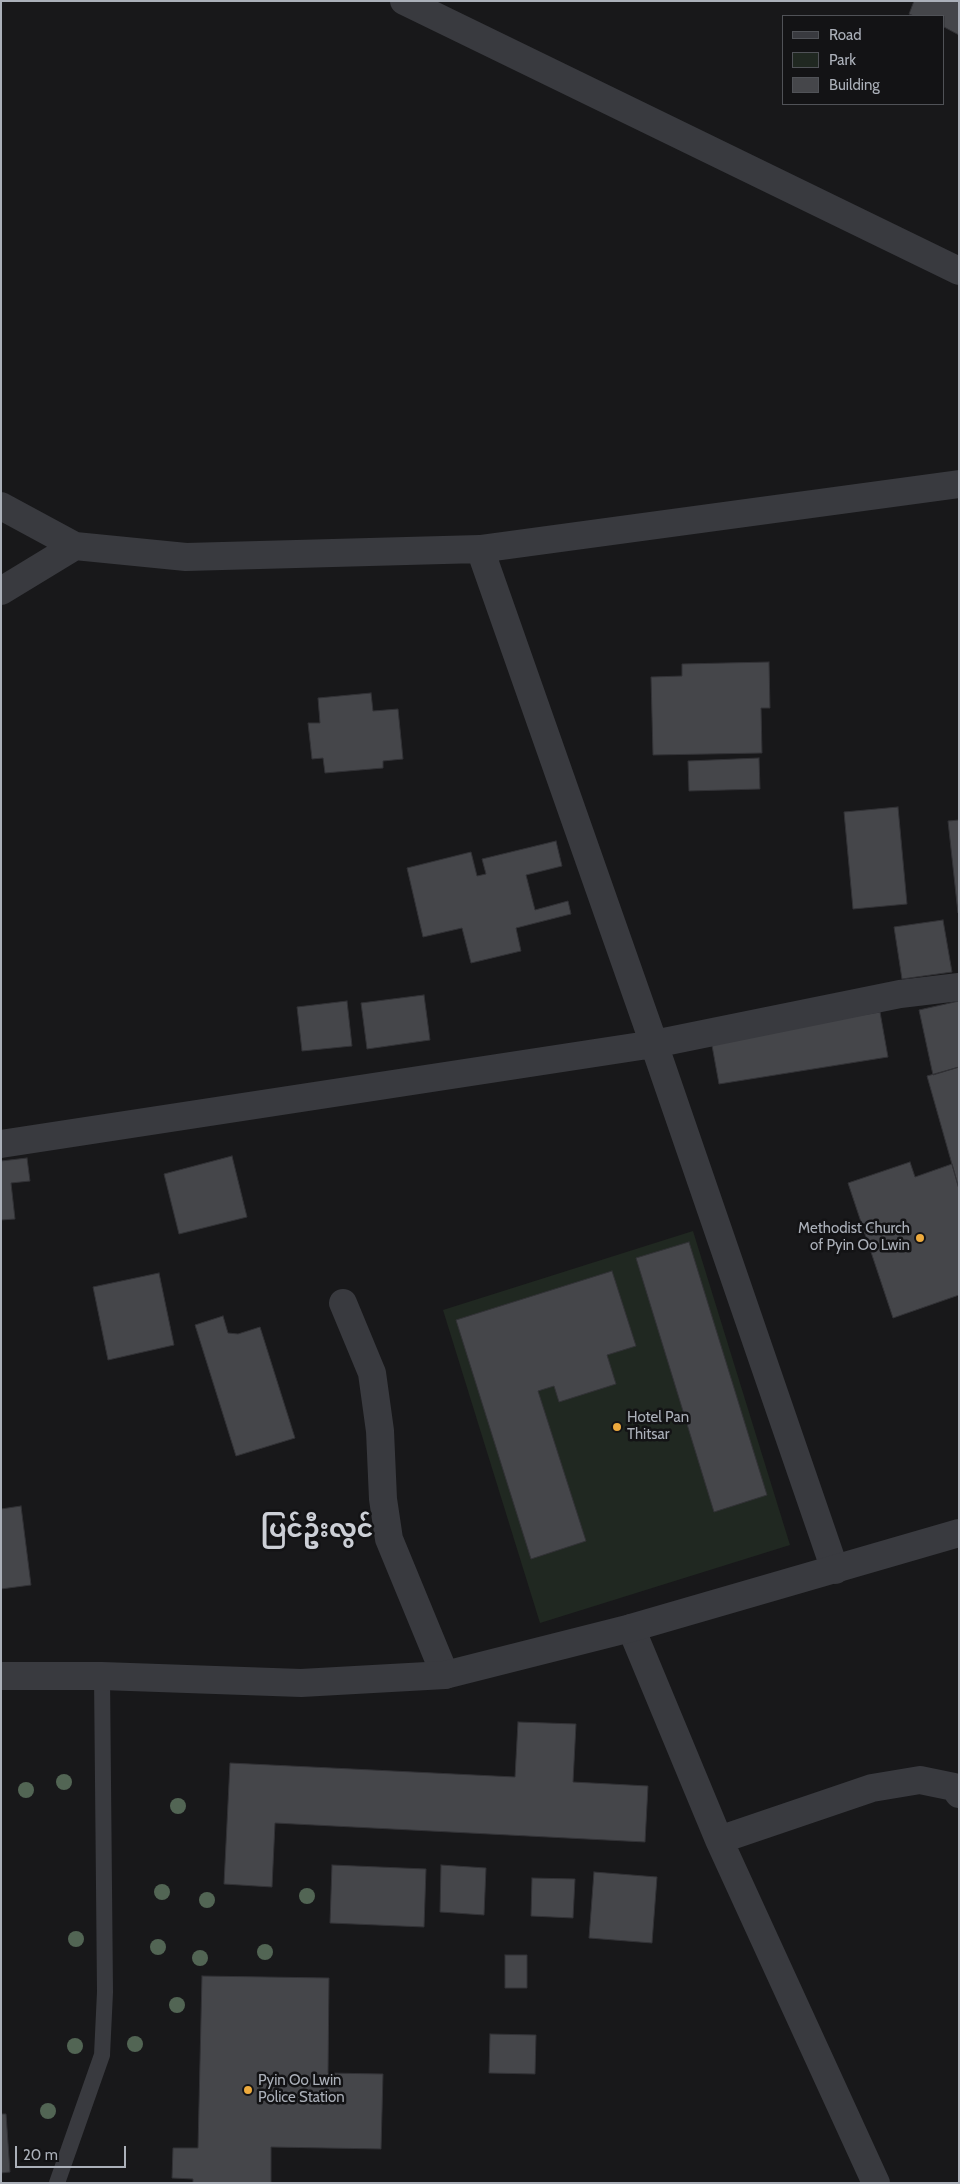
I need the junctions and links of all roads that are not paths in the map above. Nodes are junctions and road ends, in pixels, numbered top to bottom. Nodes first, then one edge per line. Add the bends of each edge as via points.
1 (404, 1) edge
2 (959, 271) edge
3 (959, 484) edge
4 (1, 506) edge
5 (75, 546) junction
6 (480, 549) junction
7 (1, 591) edge
8 (959, 987) edge
9 (654, 1044) junction
10 (1, 1144) edge
11 (343, 1303) dead end
12 (959, 1533) edge
13 (835, 1570) junction
14 (631, 1628) junction
15 (444, 1675) junction
16 (1, 1676) edge
17 (102, 1676) junction
18 (959, 1794) edge
19 (718, 1840) junction
20 (57, 2183) edge
21 (876, 2183) edge

1 - 2 street
3 - 6 street
4 - 5 street
5 - 6 street via 186,557
5 - 7 street
6 - 9 street
8 - 9 street via 900,994
9 - 10 street
9 - 13 street
11 - 15 street via 372,1373 389,1539
12 - 13 street
13 - 14 street
14 - 15 street
14 - 19 street
15 - 17 street via 301,1683
16 - 17 street
17 - 20 lane via 105,1992 102,2055
18 - 19 street via 954,1787 920,1780 872,1788
19 - 21 street

